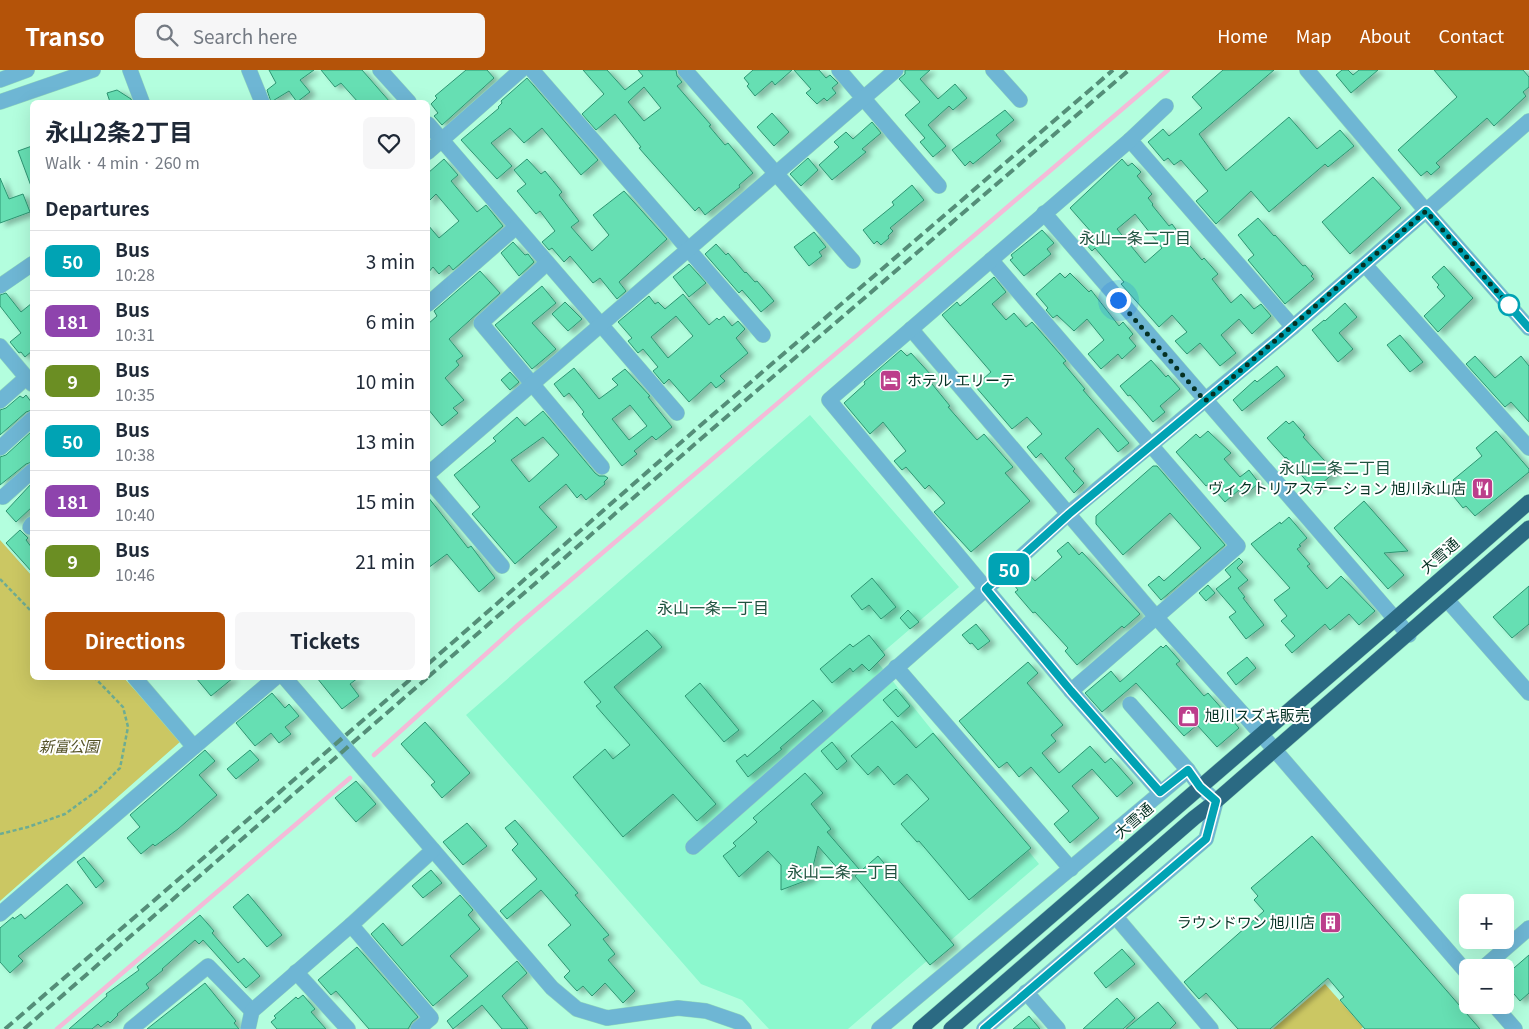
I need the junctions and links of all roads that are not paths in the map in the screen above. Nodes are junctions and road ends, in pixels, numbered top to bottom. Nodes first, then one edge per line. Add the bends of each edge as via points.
1 (27, 70) edge
2 (93, 70) edge
3 (130, 70) edge
4 (249, 70) edge
5 (380, 70) edge
6 (521, 70) edge
7 (532, 70) edge
8 (686, 70) edge
9 (839, 70) edge
10 (896, 70) edge
11 (993, 70) edge
12 (1307, 70) edge
13 (0, 80) edge
14 (863, 99) junction
15 (141, 100) edge
16 (261, 100) edge
17 (406, 100) edge
18 (1020, 100) dead end
19 (0, 102) edge
20 (1166, 106) dead end
21 (1529, 121) edge
22 (430, 126) edge
23 (441, 140) junction
24 (1130, 140) junction
25 (430, 150) edge
26 (776, 174) junction
27 (939, 186) dead end
28 (1426, 211) junction
29 (1044, 213) junction
30 (516, 226) junction
31 (688, 248) junction
32 (991, 260) junction
33 (853, 261) dead end
34 (547, 263) junction
35 (30, 265) edge
36 (1365, 265) junction
37 (0, 286) edge
38 (430, 302) edge
39 (600, 325) junction
40 (1292, 327) junction
41 (1529, 328) edge
42 (911, 329) junction
43 (763, 335) dead end
44 (0, 346) edge
45 (30, 381) edge
46 (532, 384) junction
47 (0, 401) edge
48 (1205, 401) junction
49 (676, 413) dead end
50 (30, 421) edge
51 (1150, 445) junction
52 (0, 448) edge
53 (1529, 448) edge
54 (602, 467) dead end
55 (430, 472) edge
56 (30, 473) edge
57 (430, 481) edge
58 (3, 497) dead end
59 (1529, 502) edge
60 (1069, 514) junction
61 (1529, 528) edge
62 (502, 566) dead end
63 (986, 589) junction
64 (1448, 600) junction
65 (1156, 617) junction
66 (1396, 619) junction
67 (1409, 635) junction
68 (896, 667) junction
69 (138, 680) edge
70 (273, 680) edge
71 (287, 680) edge
72 (1071, 691) junction
73 (1529, 693) edge
74 (1130, 704) dead end
75 (1261, 734) junction
76 (194, 747) junction
77 (1274, 751) junction
78 (1188, 770) junction
79 (1200, 787) junction
80 (1160, 792) junction
81 (1216, 801) junction
82 (693, 847) dead end
83 (433, 850) junction
84 (1071, 869) junction
85 (0, 914) edge
86 (1115, 916) junction
87 (351, 925) junction
88 (1529, 928) edge
89 (1493, 959) edge
90 (1459, 964) edge
91 (296, 972) junction
92 (1026, 992) junction
93 (252, 1011) junction
94 (1502, 1014) edge
95 (131, 1029) edge
96 (248, 1029) edge
97 (348, 1029) edge
98 (418, 1029) edge
99 (744, 1029) edge
100 (879, 1029) edge
101 (920, 1029) edge
102 (951, 1029) edge
103 (984, 1029) edge
104 (1058, 1029) edge
105 (1211, 1029) edge
106 (1515, 1029) edge

1 - 13 street
2 - 19 street
3 - 15 street
4 - 16 street
5 - 17 street
6 - 23 street
7 - 31 street
8 - 26 street
9 - 14 street
10 - 14 street
11 - 18 street
12 - 28 street
14 - 26 street
14 - 27 street
20 - 24 street
21 - 28 street
22 - 23 street
23 - 25 street
23 - 30 street
24 - 29 street
24 - 40 street
26 - 31 street
26 - 33 street
28 - 36 street
28 - 41 street
29 - 32 street
29 - 48 street
30 - 34 street
30 - 38 street
31 - 39 street
31 - 43 street
32 - 42 street
32 - 51 street
34 - 39 street
34 - 46 street via 481,323
35 - 37 street
36 - 40 street
36 - 53 street
39 - 46 street
39 - 49 street
40 - 48 street
42 - 60 street
42 - 63 street via 829,400
44 - 45 street
45 - 47 street
46 - 54 street
46 - 55 street
48 - 51 street
48 - 66 street
50 - 52 street
51 - 60 street
51 - 65 street via 1238,546
56 - 58 street
57 - 62 street
59 - 66 highway, 大雪通
60 - 63 street
60 - 65 street
61 - 64 highway
63 - 68 street
63 - 72 street
64 - 67 highway
64 - 73 street
65 - 72 street
65 - 75 street
66 - 67 street
66 - 75 highway, 大雪通
67 - 77 highway
68 - 82 street
68 - 84 street
69 - 76 street
70 - 76 street
71 - 83 street
72 - 80 street
74 - 78 street
75 - 77 street
75 - 79 highway, 大雪通
76 - 85 street
77 - 81 highway
77 - 90 street
78 - 79 street
78 - 80 street
79 - 81 street
79 - 101 highway, 大雪通
80 - 84 street
81 - 86 street via 1206,839
81 - 102 highway
83 - 87 street
83 - 99 street via 552,988 577,1009 607,1018 678,1008 706,1011 738,1022
84 - 100 street
86 - 92 street
86 - 105 street
87 - 91 street
87 - 98 street via 431,1018
88 - 89 street
91 - 93 street
91 - 97 street
92 - 103 street
92 - 104 street
93 - 95 street via 208,966
93 - 96 street
94 - 106 street

